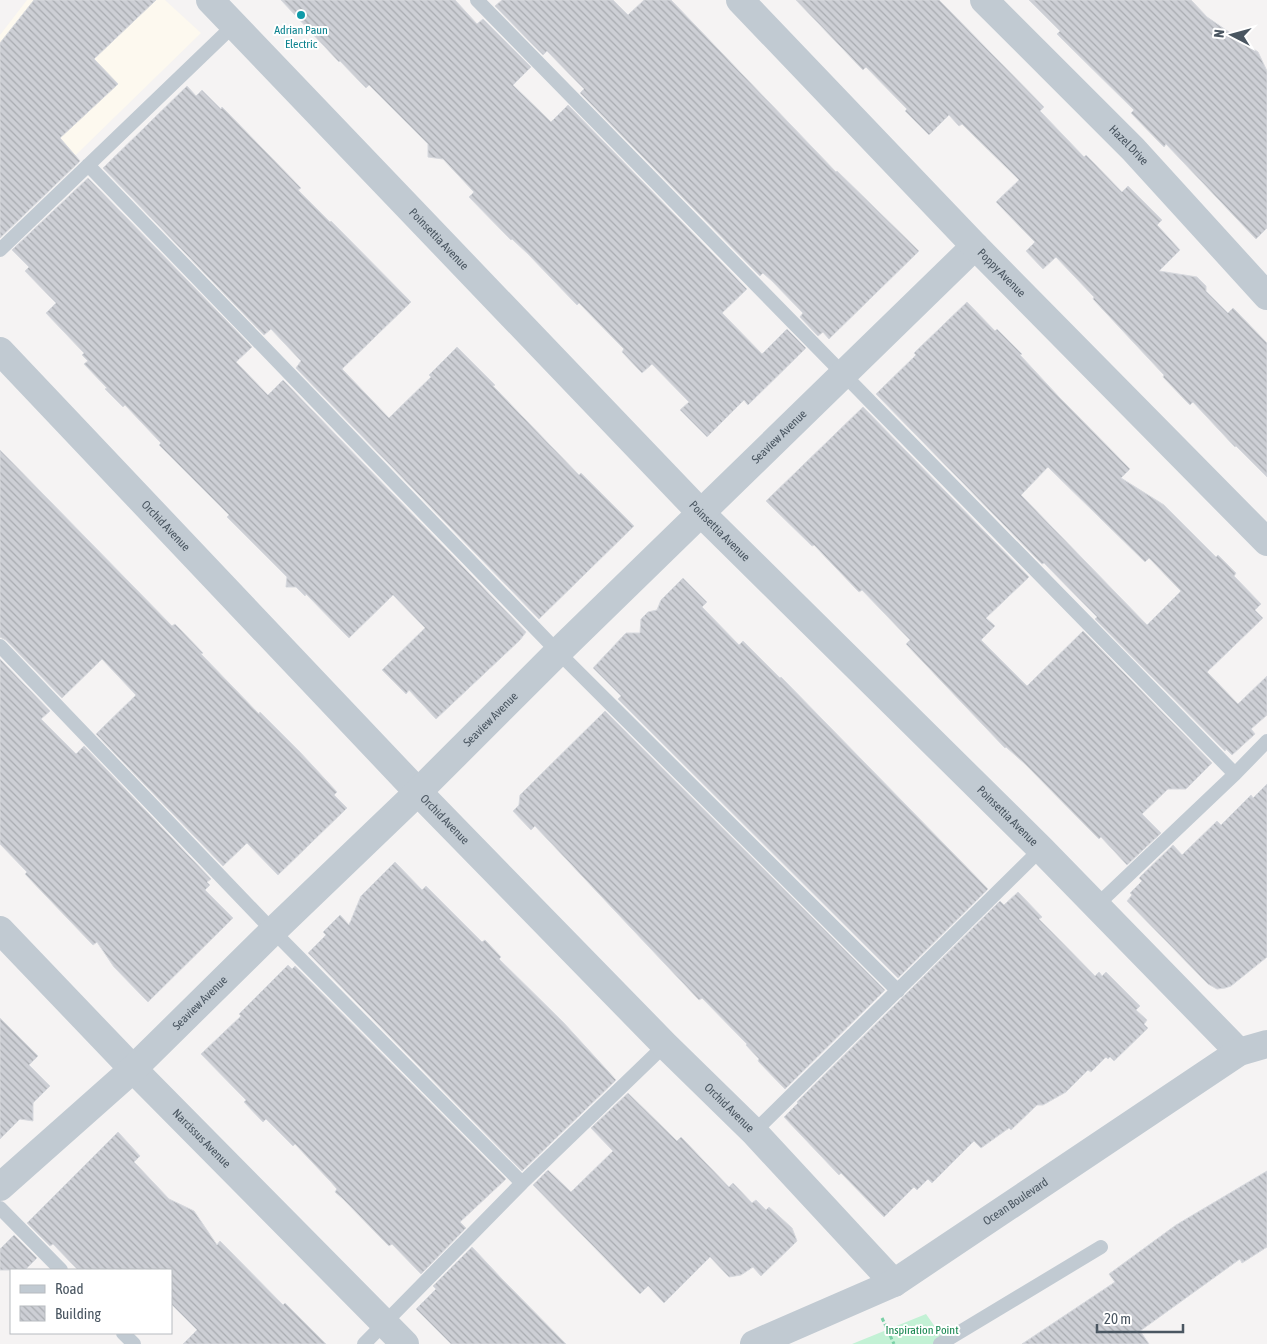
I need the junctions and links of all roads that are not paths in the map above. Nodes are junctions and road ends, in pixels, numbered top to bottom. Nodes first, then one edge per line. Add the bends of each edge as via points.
1 (210, 0) edge
2 (478, 0) edge
3 (740, 0) edge
4 (984, 0) edge
5 (234, 25) junction
6 (88, 165) junction
7 (975, 246) junction
8 (0, 250) edge
9 (1267, 296) edge
10 (0, 351) edge
11 (844, 373) junction
12 (701, 513) junction
13 (1267, 542) edge
14 (0, 646) edge
15 (558, 652) junction
16 (1267, 741) edge
17 (1235, 774) junction
18 (418, 792) junction
19 (1041, 849) junction
20 (1096, 906) junction
21 (0, 930) edge
22 (273, 931) junction
23 (898, 991) junction
24 (1267, 1044) edge
25 (665, 1045) junction
26 (1239, 1052) junction
27 (134, 1069) junction
28 (754, 1132) junction
29 (522, 1183) junction
30 (0, 1187) edge
31 (0, 1208) edge
32 (1101, 1247) dead end
33 (60, 1269) edge
34 (894, 1283) junction
35 (384, 1324) junction
36 (124, 1334) edge
37 (782, 1338) edge
38 (134, 1344) edge
39 (364, 1344) edge
40 (405, 1344) edge
41 (754, 1344) edge
42 (940, 1344) edge

1 - 5 street, Poinsettia Avenue
2 - 11 lane
3 - 7 street, Poppy Avenue
4 - 9 street, Hazel Drive via 1132,149
5 - 6 lane
5 - 12 street, Poinsettia Avenue
6 - 8 lane
6 - 15 lane
7 - 11 street, Seaview Avenue
7 - 13 street, Poppy Avenue
10 - 18 street, Orchid Avenue
11 - 12 street, Seaview Avenue
11 - 17 lane
12 - 15 street, Seaview Avenue
12 - 19 street, Poinsettia Avenue
14 - 22 lane
15 - 18 street, Seaview Avenue
15 - 23 lane
16 - 17 lane
17 - 20 lane
18 - 22 street, Seaview Avenue
18 - 25 street, Orchid Avenue
19 - 20 street, Poinsettia Avenue
19 - 23 lane
20 - 26 street, Poinsettia Avenue
21 - 27 street, Narcissus Avenue
22 - 27 street, Seaview Avenue
22 - 29 lane
23 - 28 lane
24 - 26 street, Ocean Boulevard
25 - 28 street, Orchid Avenue
25 - 29 lane
26 - 34 street, Ocean Boulevard
27 - 30 street, Seaview Avenue
27 - 35 street, Narcissus Avenue
28 - 34 street, Orchid Avenue
29 - 35 lane
31 - 33 lane
32 - 42 lane
34 - 37 street, Ocean Boulevard
35 - 39 lane
35 - 40 street, Narcissus Avenue
36 - 38 lane
37 - 41 street, Ocean Boulevard

